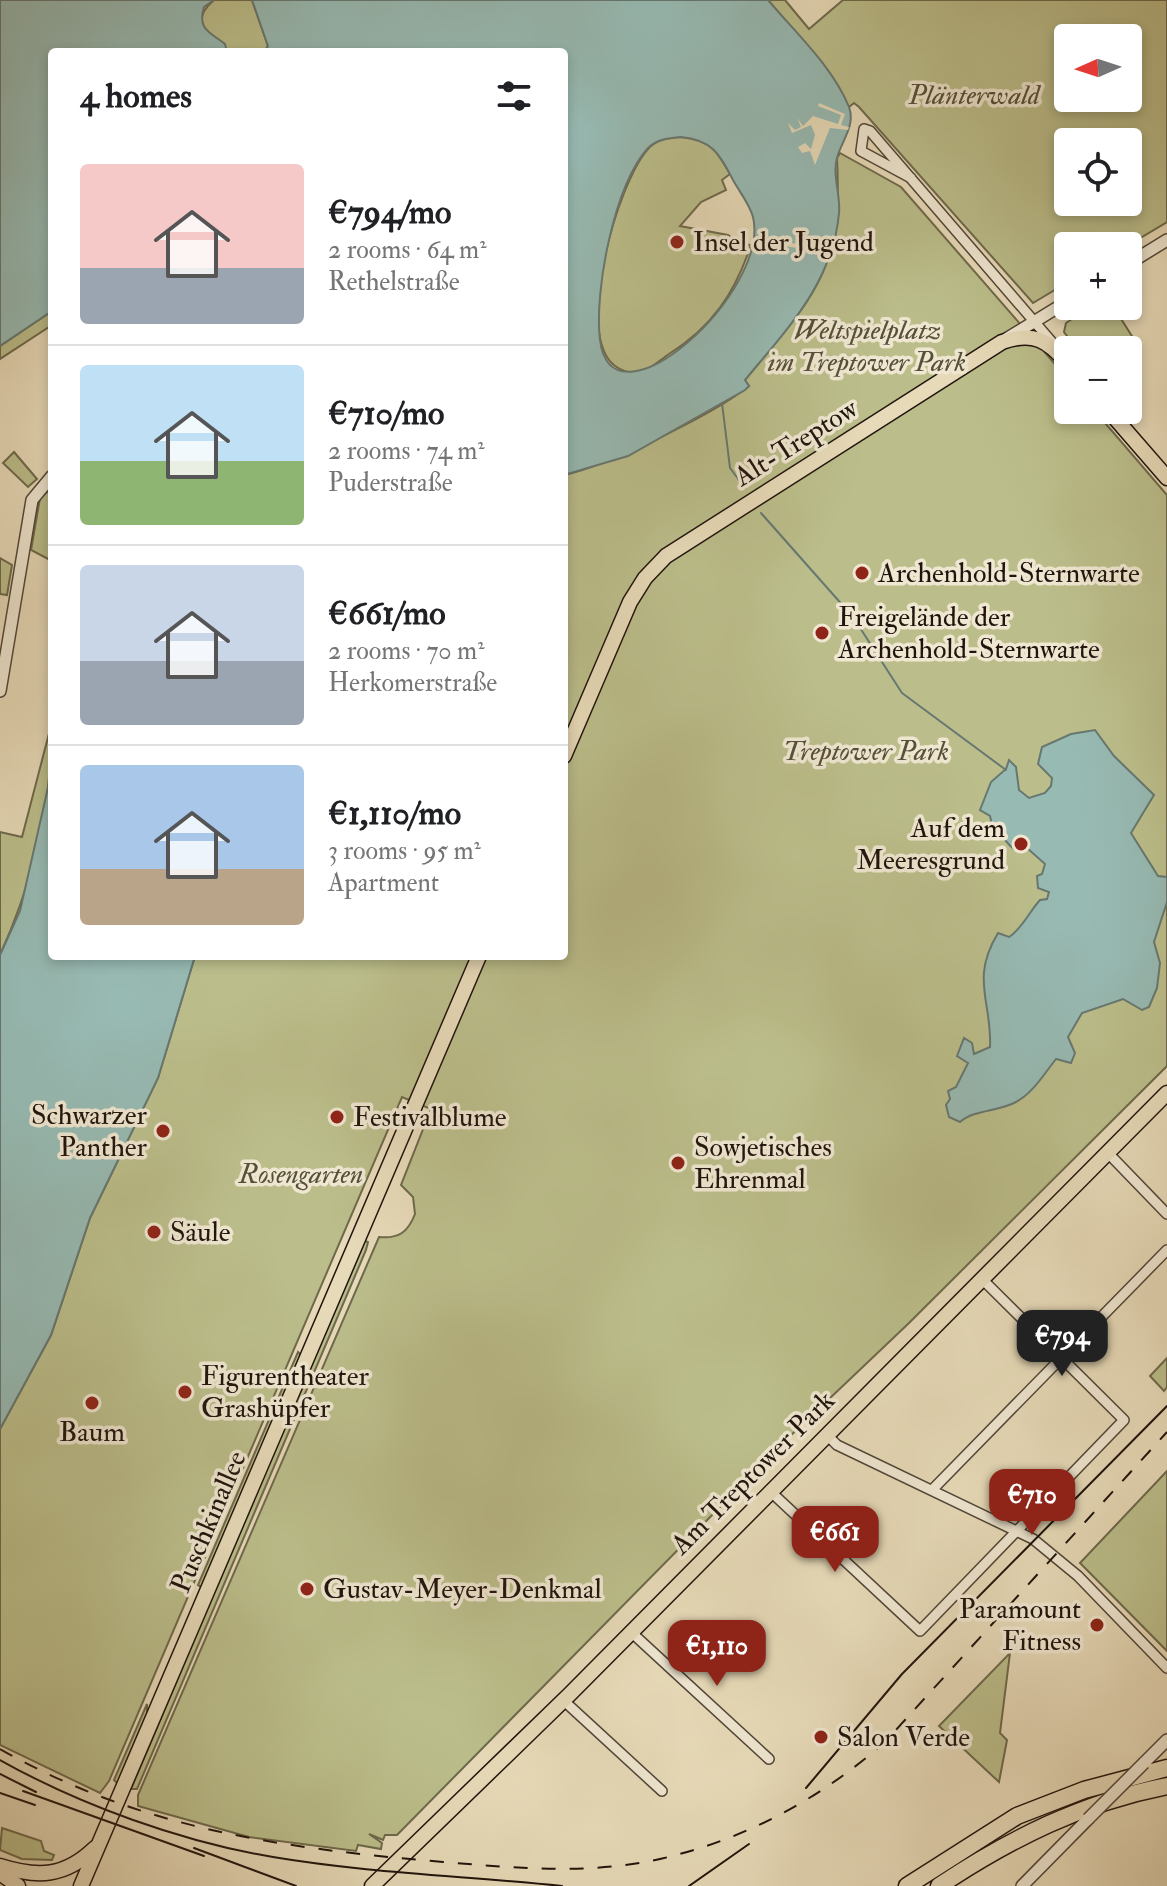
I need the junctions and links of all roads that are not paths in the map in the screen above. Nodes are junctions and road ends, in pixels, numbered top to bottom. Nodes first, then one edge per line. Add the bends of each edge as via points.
1 (911, 178) junction
2 (1167, 240) edge
3 (1142, 255) edge
4 (1054, 309) edge
5 (1033, 320) junction
6 (1002, 342) junction
7 (1054, 343) edge
8 (1054, 348) edge
9 (1120, 424) edge
10 (1167, 478) edge
11 (48, 480) edge
12 (0, 691) edge
13 (568, 747) edge
14 (477, 960) edge
15 (1167, 1093) edge
16 (1108, 1153) junction
17 (1167, 1214) edge
18 (1167, 1250) edge
19 (982, 1279) junction
20 (1061, 1356) junction
21 (827, 1435) junction
22 (933, 1489) junction
23 (771, 1492) junction
24 (1017, 1529) junction
25 (631, 1632) junction
26 (1167, 1668) edge
27 (563, 1700) junction
28 (1167, 1740) edge
29 (769, 1759) dead end
30 (1167, 1768) edge
31 (1167, 1786) edge
32 (662, 1791) dead end
33 (101, 1843) junction
34 (0, 1866) edge
35 (0, 1873) edge
36 (18, 1886) edge
37 (81, 1886) edge
38 (372, 1886) edge
39 (907, 1886) edge
40 (939, 1886) edge
41 (1022, 1886) edge

1 - 1 street via 870,131 864,129 861,151
1 - 5 street
2 - 3 street
4 - 5 street, Alt-Treptow
5 - 6 street, Alt-Treptow
5 - 7 street
6 - 8 main road, Alt-Treptow via 1033,336
6 - 13 main road, Alt-Treptow via 666,556 630,602
9 - 10 main road
11 - 12 street via 34,494
14 - 33 main road, Puschkinallee
15 - 16 main road, Am Treptower Park
16 - 17 street
16 - 19 main road, Am Treptower Park
18 - 20 street
19 - 20 street
19 - 21 main road, Am Treptower Park
20 - 22 street
20 - 24 street via 1124,1420
21 - 22 street via 837,1445
21 - 23 main road, Am Treptower Park
22 - 24 street
23 - 24 street via 920,1631
23 - 25 main road, Am Treptower Park
24 - 26 street via 1063,1562
25 - 27 main road, Am Treptower Park
25 - 29 street
27 - 32 street
27 - 38 main road, Am Treptower Park
28 - 41 street, bridge
30 - 39 highway via 1027,1812
31 - 40 highway via 1055,1820
33 - 34 main road, Puschkinallee via 57,1873 29,1875
33 - 37 main road, Puschkinallee
35 - 36 main road

